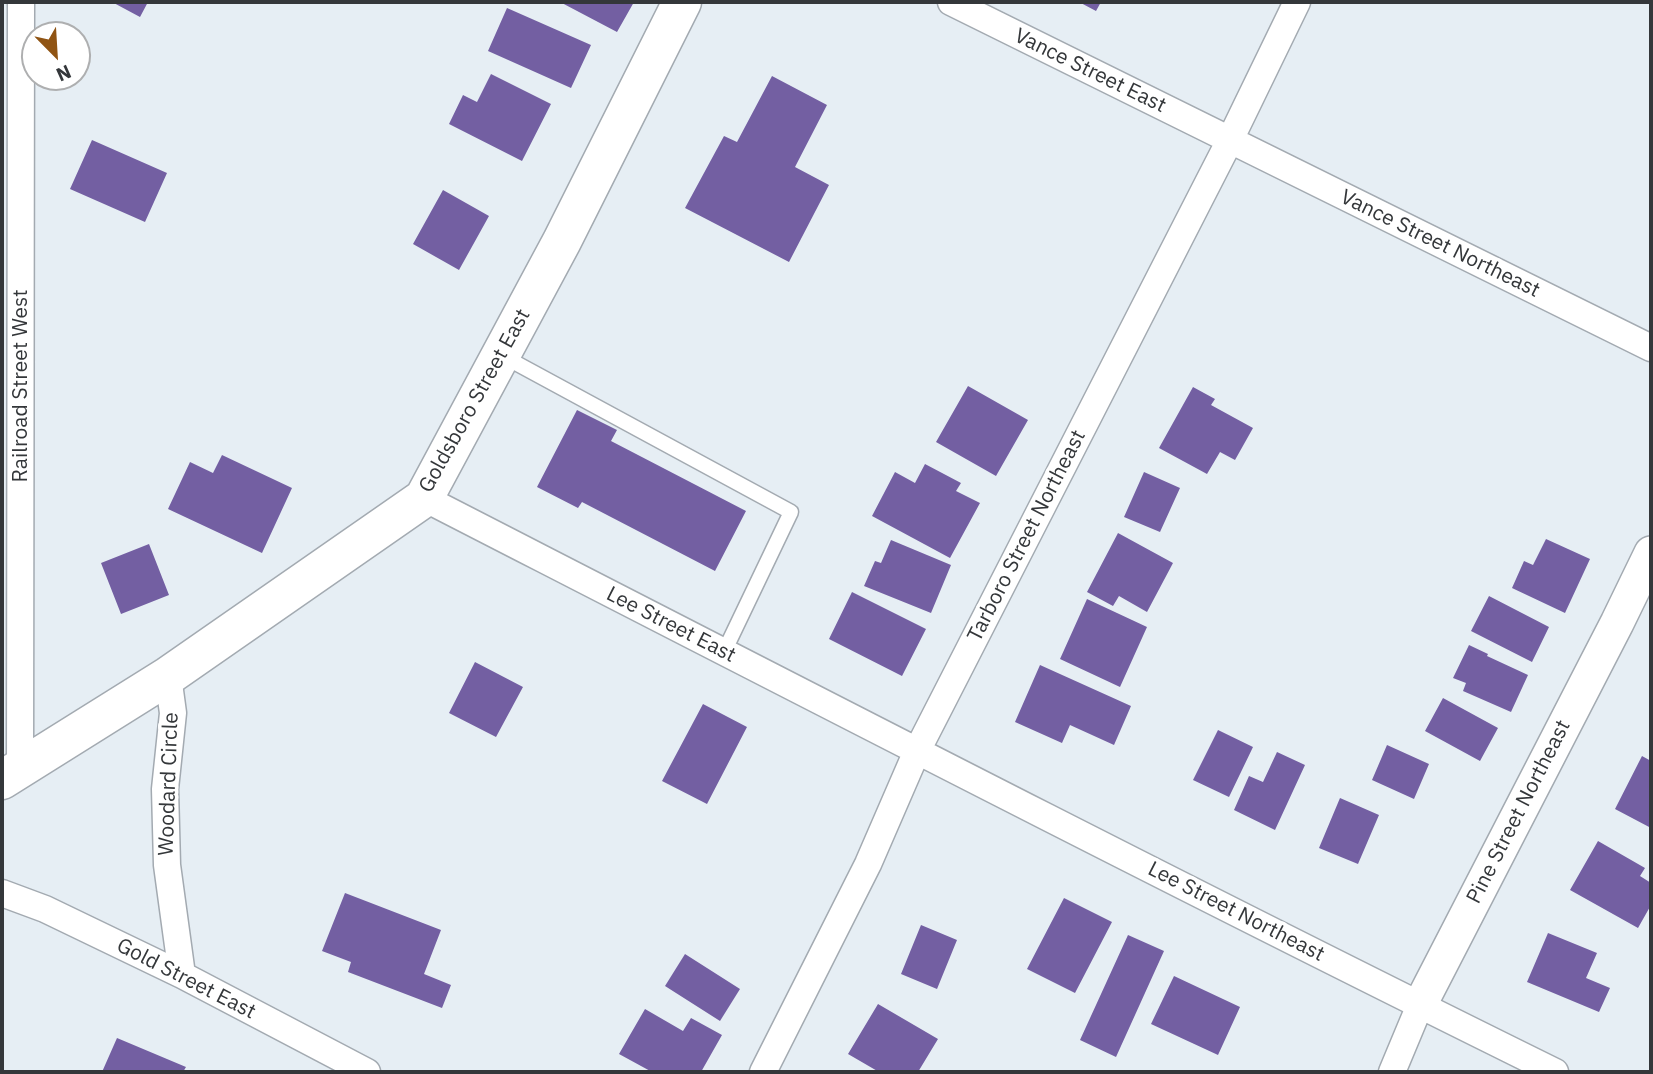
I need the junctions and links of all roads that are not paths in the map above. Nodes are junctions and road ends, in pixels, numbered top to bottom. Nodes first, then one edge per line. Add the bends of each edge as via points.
1 (21, 2) edge
2 (682, 2) edge
3 (951, 2) edge
4 (1297, 2) edge
5 (1230, 140) junction
6 (1651, 348) edge
7 (500, 355) junction
8 (424, 498) junction
9 (1651, 553) edge
10 (724, 652) junction
11 (168, 676) junction
12 (917, 751) junction
13 (11, 775) edge
14 (2, 893) edge
15 (182, 975) junction
16 (1419, 1005) junction
17 (368, 1072) edge
18 (763, 1072) edge
19 (1392, 1072) edge
20 (1555, 1072) edge

1 - 13 street, Railroad Street West
2 - 7 main road, Goldsboro Street East
3 - 5 street, Vance Street East
4 - 5 street, Tarboro Street Northeast
5 - 6 street, Vance Street Northeast
5 - 12 street, Tarboro Street Northeast
7 - 8 main road, Goldsboro Street East
7 - 10 lane via 791,512
8 - 10 street, Lee Street East
8 - 11 main road, Goldsboro Street East
9 - 16 street, Pine Street Northeast
10 - 12 street, Lee Street East
11 - 13 main road, Goldsboro Street East
11 - 15 street, Woodard Circle via 173,713 165,789 167,865
12 - 16 street, Lee Street Northeast
12 - 18 street, Tarboro Street Northeast via 867,864
14 - 15 street, Gold Street East
15 - 17 street, Gold Street East
16 - 19 street, Pine Street Northeast
16 - 20 street, Lee Street Northeast

